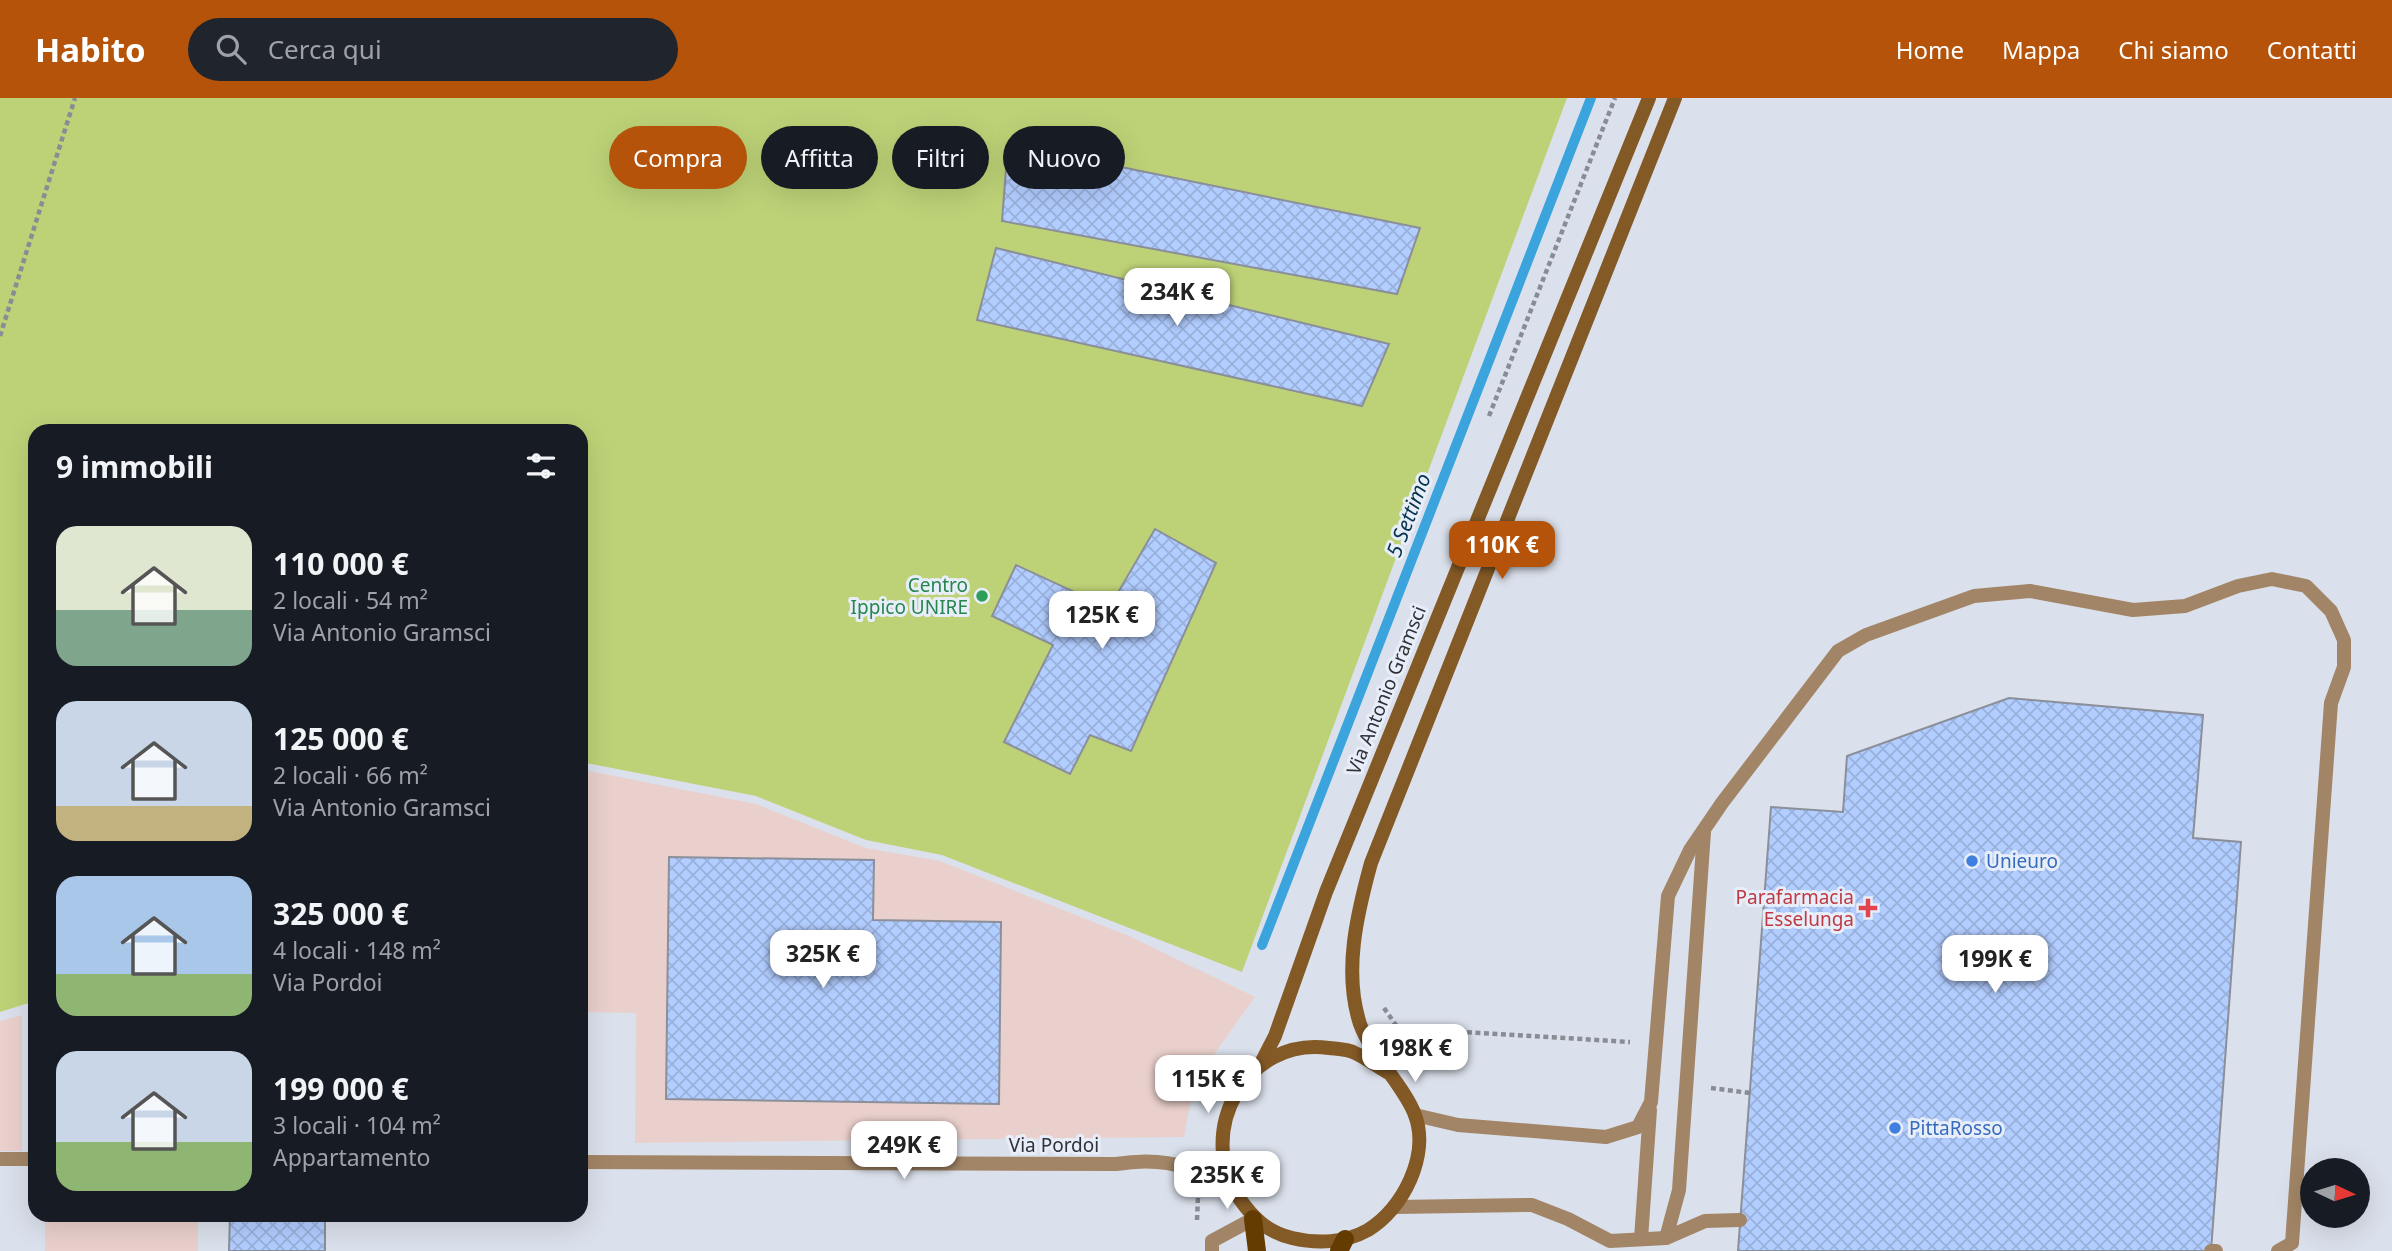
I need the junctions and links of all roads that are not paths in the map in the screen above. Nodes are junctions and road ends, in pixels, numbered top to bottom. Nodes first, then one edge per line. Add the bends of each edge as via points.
1 (1649, 98) edge
2 (1675, 98) edge
3 (1704, 830) junction
4 (1260, 1065) junction
5 (1387, 1072) junction
6 (1651, 1102) junction
7 (1415, 1115) junction
8 (0, 1159) edge
9 (28, 1159) edge
10 (588, 1162) edge
11 (1229, 1183) junction
12 (1395, 1207) junction
13 (1253, 1219) junction
14 (1740, 1220) dead end
15 (1666, 1238) junction
16 (1641, 1239) junction
17 (1342, 1245) edge
18 (1212, 1251) edge
19 (1256, 1251) edge
20 (2278, 1251) edge

1 - 4 main road, Via Antonio Gramsci
2 - 5 main road via 1371,863 1354,939 1353,985 1360,1025
3 - 6 street via 1668,896
3 - 15 street via 1679,1190
3 - 20 street via 1838,651 1879,629 1974,596 2030,591 2133,610 2185,606 2238,586 2273,579 2306,586 2331,611 2344,640 2344,667 2331,703 2292,1243
4 - 5 main road via 1283,1053 1314,1046 1353,1052
4 - 11 main road via 1241,1084 1226,1115 1220,1150
5 - 7 main road
6 - 7 street via 1638,1127 1605,1137 1458,1125
6 - 16 street
7 - 12 main road via 1418,1139 1413,1173
8 - 9 street
10 - 11 street, Via Pordoi via 1116,1164 1146,1159 1166,1161
11 - 13 main road
12 - 16 street via 1532,1205 1610,1241
12 - 17 main road
13 - 17 main road via 1282,1236
13 - 18 street via 1212,1241
13 - 19 main road
14 - 15 street via 1705,1221
15 - 16 street

